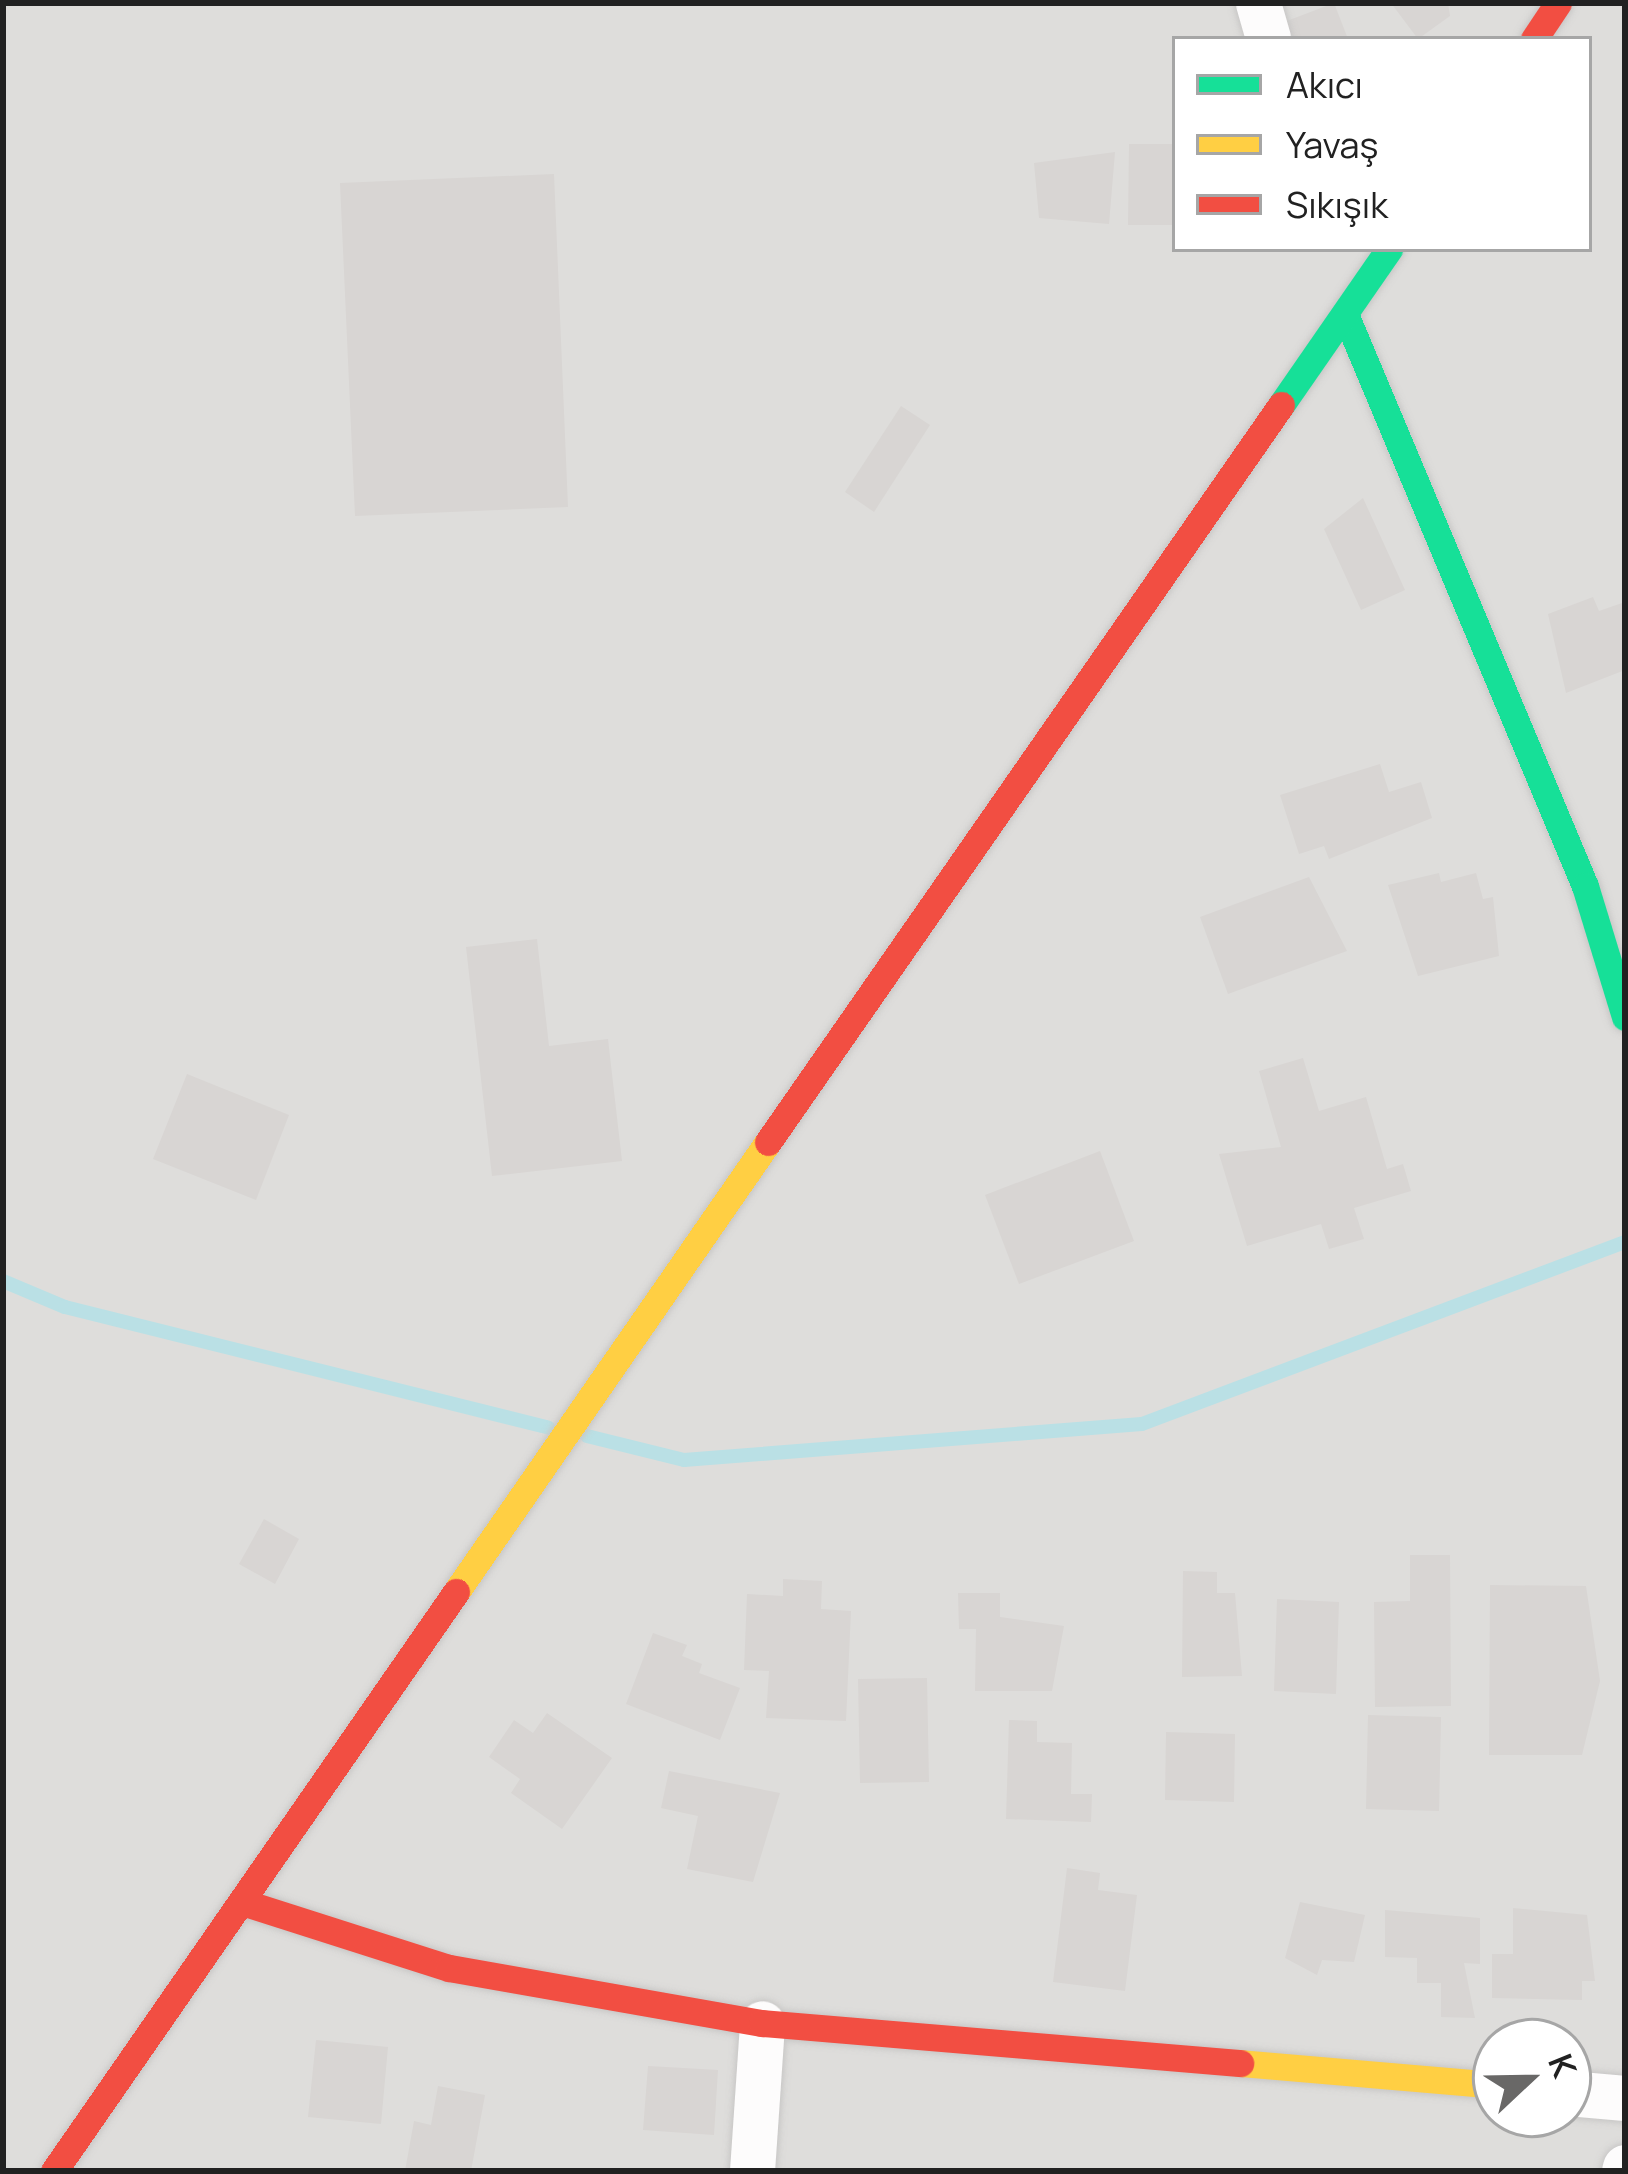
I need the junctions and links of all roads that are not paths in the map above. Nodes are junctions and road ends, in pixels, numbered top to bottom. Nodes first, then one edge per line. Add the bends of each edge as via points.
1 (1258, 3) edge
2 (1558, 3) edge
3 (1267, 36) edge
4 (1536, 36) edge
5 (1375, 257) edge
6 (1345, 314) junction
7 (1625, 1017) edge
8 (242, 1902) junction
9 (762, 2023) junction
10 (1472, 2083) edge
11 (1592, 2095) edge
12 (1625, 2098) edge
13 (54, 2171) edge
14 (752, 2171) edge

1 - 3 street
2 - 4 main road
5 - 6 main road
6 - 7 main road via 1586,886
6 - 8 main road via 630,1355
8 - 9 main road via 449,1968
8 - 13 main road
9 - 10 main road
9 - 14 street
11 - 12 street

